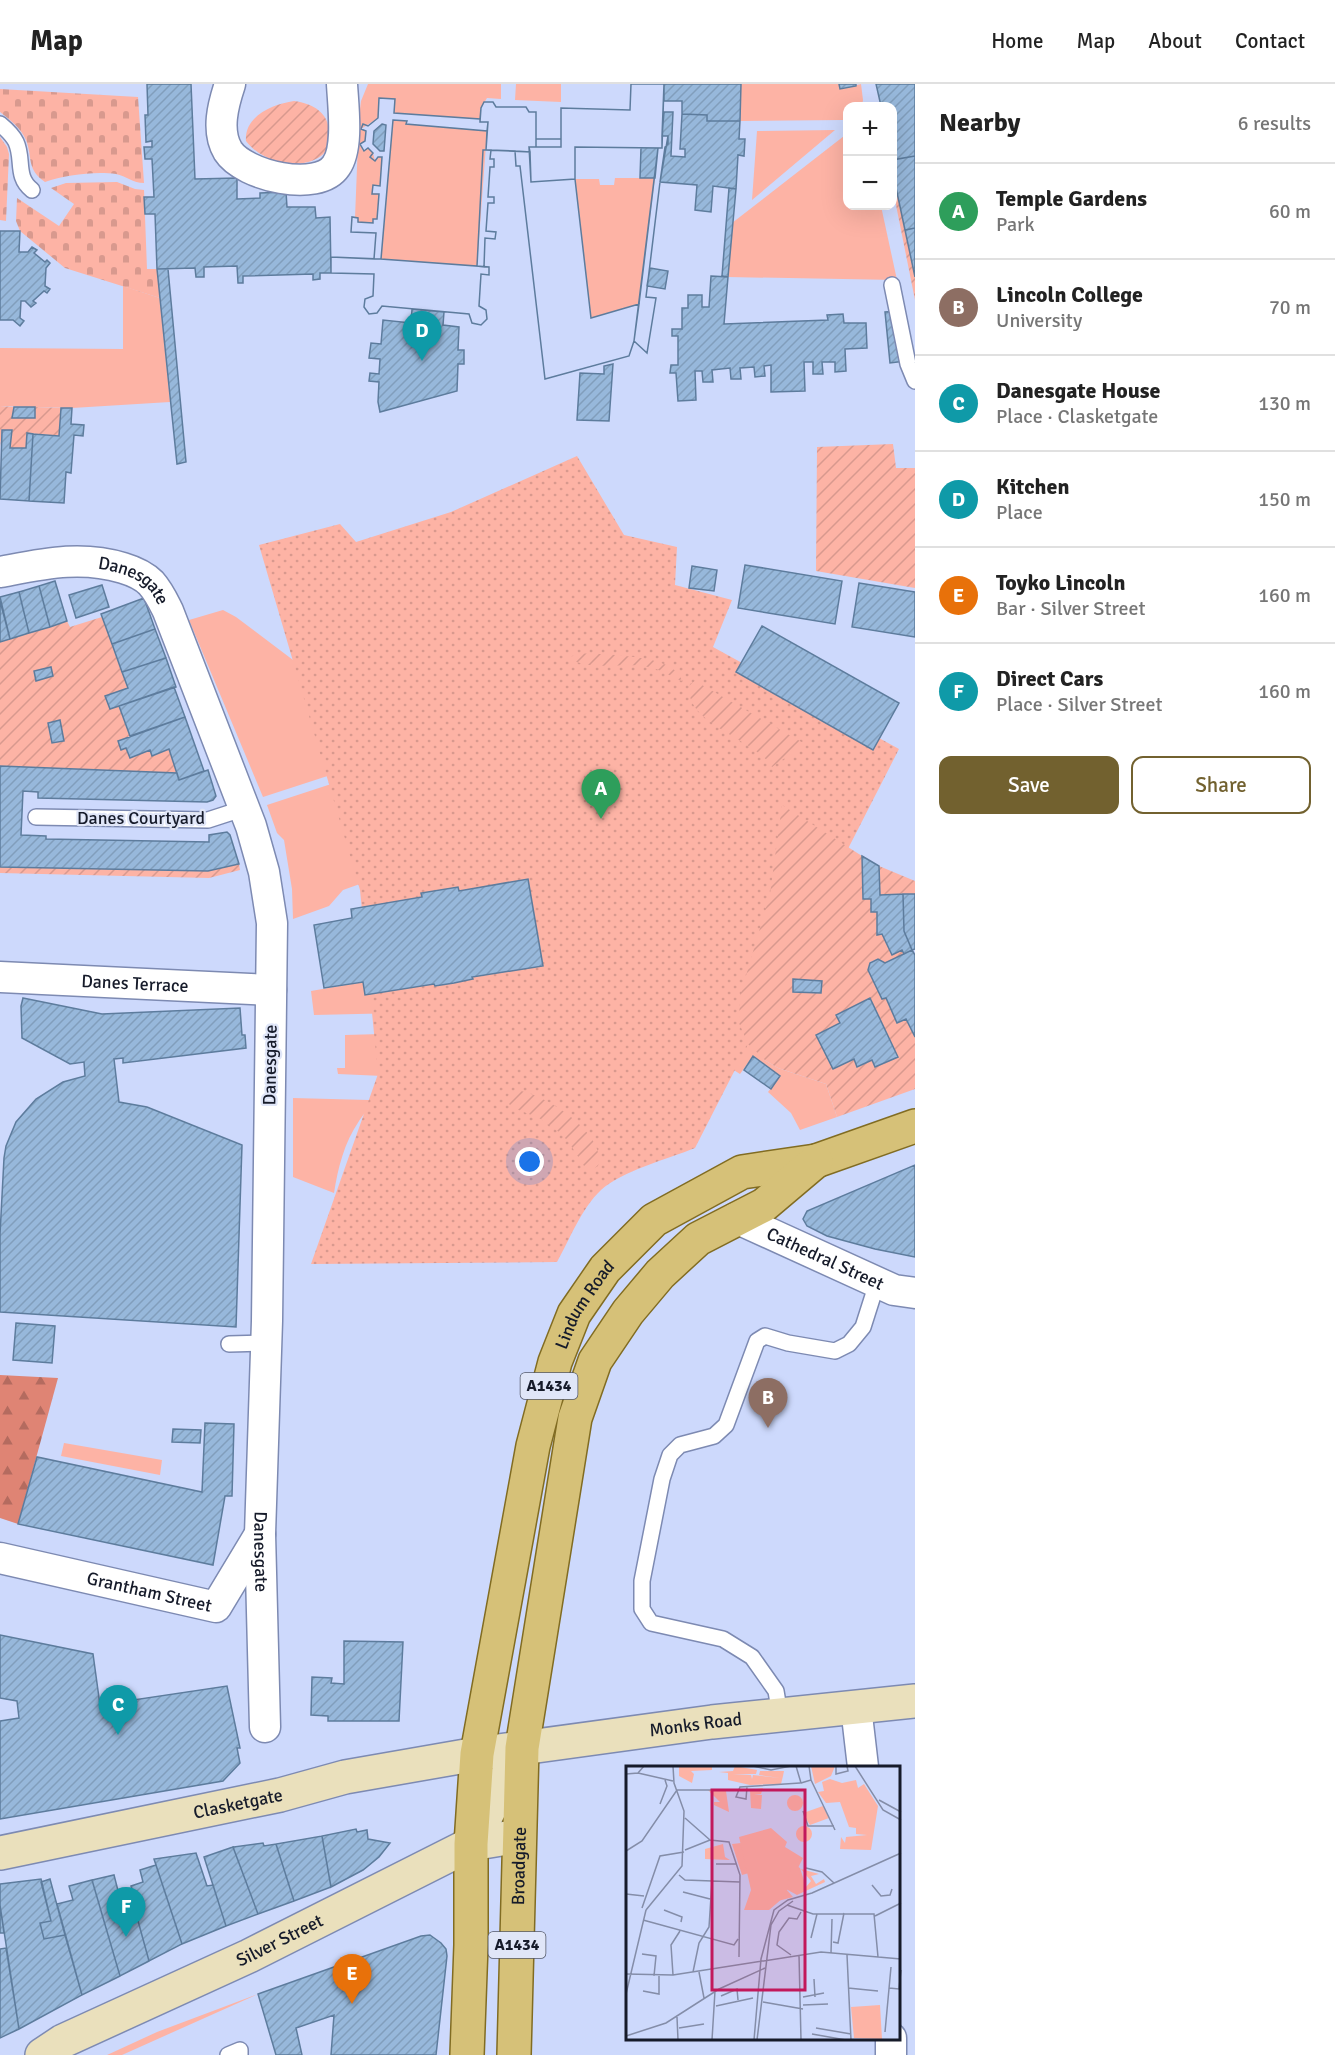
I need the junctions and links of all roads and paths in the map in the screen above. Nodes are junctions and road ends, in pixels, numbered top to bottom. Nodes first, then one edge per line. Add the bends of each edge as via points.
1 (230, 84) edge
2 (342, 84) edge
3 (0, 124) edge
4 (32, 190) dead end
5 (892, 285) dead end
6 (915, 381) edge
7 (0, 572) edge
8 (245, 808) junction
9 (36, 817) dead end
10 (5, 972) edge
11 (271, 990) junction
12 (915, 1126) edge
13 (816, 1161) junction
14 (736, 1218) junction
15 (877, 1282) junction
16 (915, 1293) edge
17 (267, 1343) junction
18 (229, 1344) dead end
19 (260, 1534) junction
20 (0, 1558) edge
21 (915, 1701) edge
22 (856, 1707) junction
23 (780, 1715) junction
24 (265, 1727) dead end
25 (522, 1748) junction
26 (477, 1754) junction
27 (863, 1766) edge
28 (519, 1836) junction
29 (471, 1844) junction
30 (0, 1853) edge
31 (42, 2055) edge
32 (228, 2055) edge
33 (240, 2055) edge
34 (468, 2055) edge
35 (514, 2055) edge

1 - 2 street via 221,124 229,152 258,173 299,179 323,177 337,165 342,153
3 - 4 lane via 16,142 22,180
5 - 6 lane
7 - 8 street, Danesgate via 59,562 96,561 128,570 150,582 160,593
8 - 9 lane, Danes Courtyard via 208,820
8 - 11 street, Danesgate via 270,906
10 - 11 street, Danes Terrace
11 - 17 street, Danesgate
12 - 13 main road, Lindum Road / A1434
13 - 14 main road, Lindum Road / A1434 via 764,1205
13 - 26 main road, Lindum Road / A1434 via 742,1172 654,1220 605,1269 574,1314 555,1362 533,1446
14 - 15 street, Cathedral Street
14 - 25 main road, Lindum Road / A1434 via 698,1239 660,1274 627,1312 595,1361 575,1418
15 - 16 street, Cathedral Street
15 - 23 lane via 863,1327 849,1344 836,1351 765,1336 757,1341 726,1425 714,1436 680,1445 670,1455 662,1479 642,1581 642,1609 651,1623 723,1639 752,1657 776,1690
17 - 18 lane
17 - 19 street, Danesgate
19 - 20 street, Grantham Street via 216,1607
19 - 24 street, Danesgate
21 - 22 main road, Monks Road
22 - 23 main road, Monks Road
22 - 27 street
23 - 25 main road, Monks Road
25 - 26 main road, Monks Road
25 - 28 main road, Broadgate / A1434
25 - 29 main road
26 - 29 main road, A1434
26 - 30 main road, Clasketgate via 345,1777 269,1797
28 - 29 main road, Silver Street
28 - 35 main road, Broadgate / A1434
29 - 31 main road, Silver Street via 249,1956 63,2041
29 - 34 main road, A1434
32 - 33 lane via 240,2050

